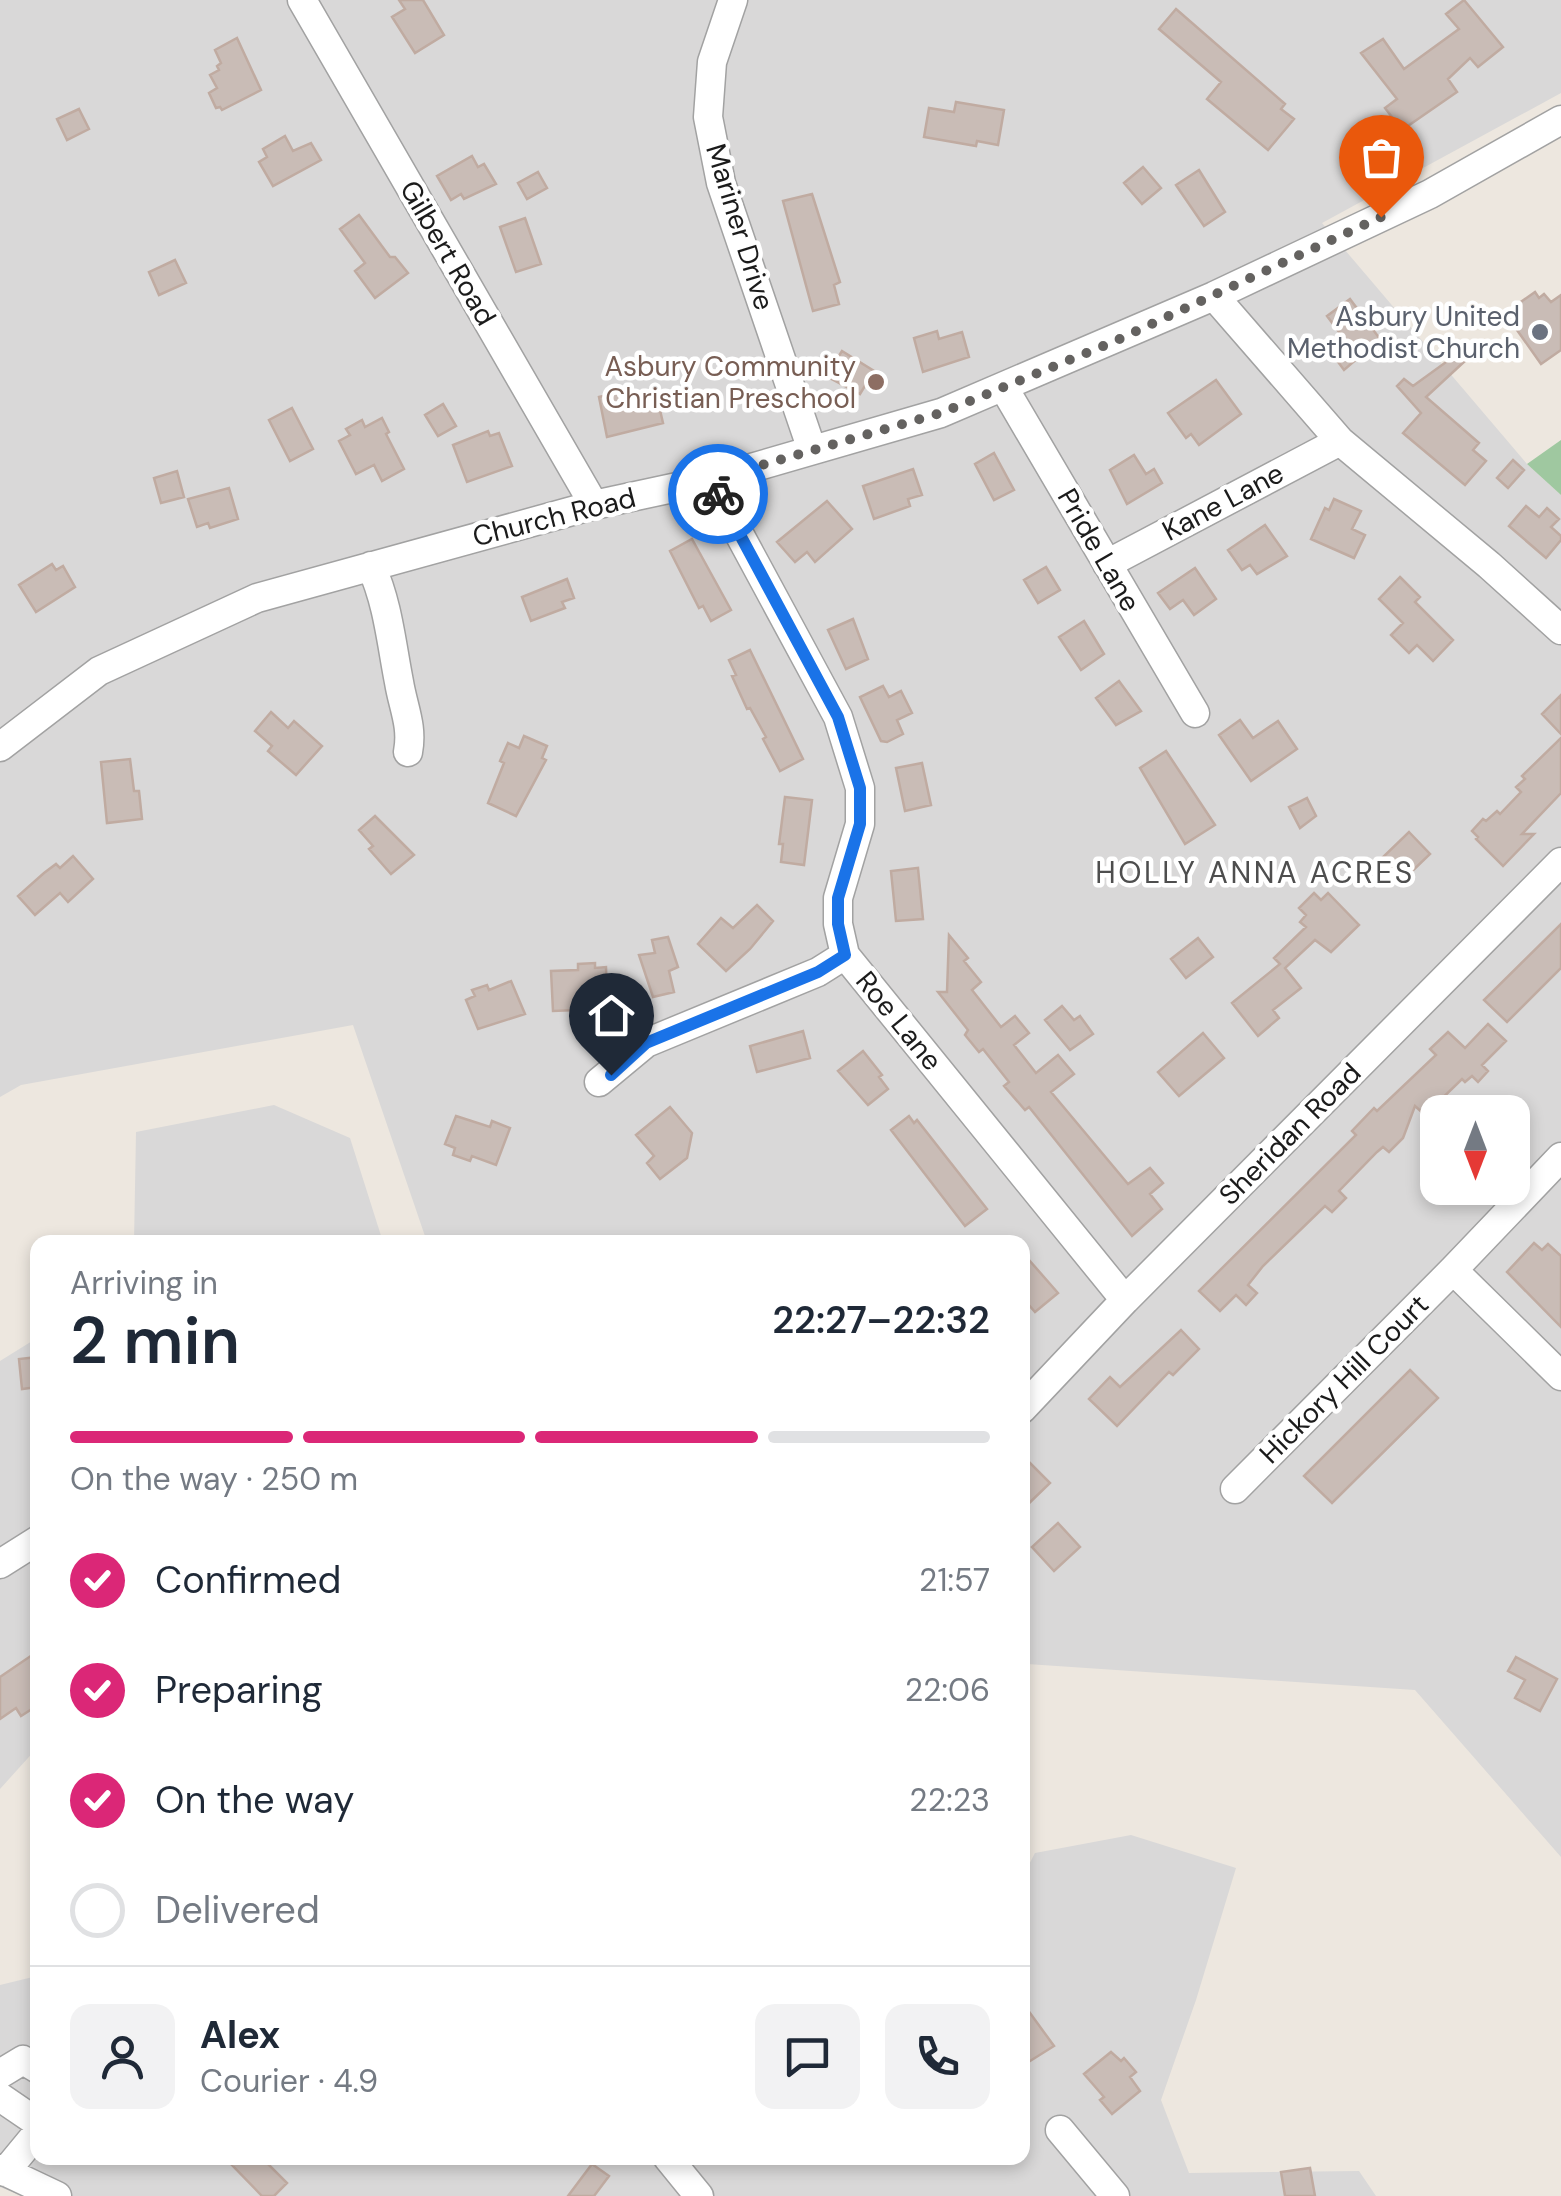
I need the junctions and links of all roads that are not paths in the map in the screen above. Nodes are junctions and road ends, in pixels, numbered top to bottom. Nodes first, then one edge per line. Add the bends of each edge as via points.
1 (302, 0) edge
2 (733, 0) edge
3 (1561, 120) edge
4 (1214, 296) junction
5 (1004, 388) junction
6 (1340, 441) junction
7 (812, 450) junction
8 (710, 480) junction
9 (594, 505) junction
10 (1107, 564) junction
11 (371, 566) junction
12 (1561, 630) edge
13 (1195, 712) dead end
14 (0, 747) edge
15 (408, 752) dead end
16 (1561, 862) edge
17 (845, 955) junction
18 (599, 1082) dead end
19 (1561, 1156) edge
20 (1453, 1270) junction
21 (1125, 1300) junction
22 (1561, 1376) edge
23 (1030, 1400) edge
24 (1235, 1489) dead end
25 (30, 1545) edge
26 (0, 1564) edge
27 (30, 2065) edge
28 (0, 2074) edge
29 (0, 2097) edge
30 (30, 2118) edge
31 (1060, 2130) dead end
32 (30, 2140) edge
33 (674, 2165) edge
34 (2, 2170) edge
35 (56, 2196) edge
36 (699, 2196) edge
37 (1115, 2196) edge

1 - 9 street, Gilbert Road
2 - 7 street, Mariner Drive via 712,62 708,118 721,183
3 - 4 street, Church Road via 1430,194
4 - 5 street, Church Road
4 - 6 street
5 - 7 street, Church Road
5 - 10 street, Pride Lane
6 - 10 street, Kane Lane
6 - 12 street
7 - 8 street, Church Road
8 - 9 street, Church Road
8 - 17 street, Roe Lane via 838,717 860,788 860,824 838,898
9 - 11 street, Church Road
10 - 13 street, Pride Lane
11 - 14 street, Church Road via 257,598 99,671
11 - 15 street via 384,596 412,731
16 - 21 street, Sheridan Road
17 - 18 street via 646,1043
17 - 21 street, Roe Lane
19 - 20 street, Hickory Hill Court
20 - 22 street
20 - 24 street, Hickory Hill Court
21 - 23 street, Sheridan Road
25 - 26 street
27 - 28 street via 23,2060
29 - 30 street
31 - 37 street
32 - 34 street
33 - 36 street
34 - 35 street

